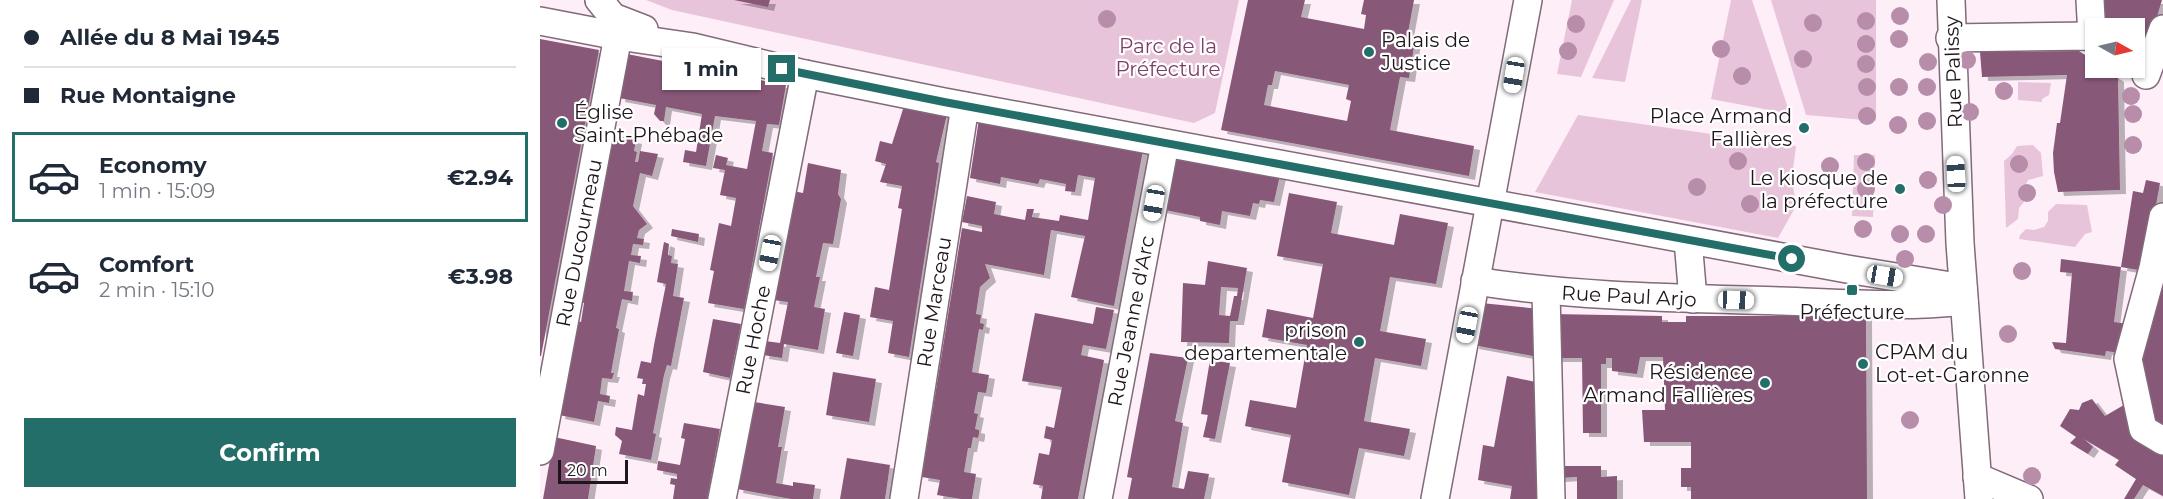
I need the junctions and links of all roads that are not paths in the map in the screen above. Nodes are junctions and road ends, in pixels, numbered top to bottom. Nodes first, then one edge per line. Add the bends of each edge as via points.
1 (599, 0) edge
2 (1528, 0) edge
3 (1951, 0) edge
4 (2090, 0) edge
5 (2091, 18) edge
6 (540, 21) edge
7 (2163, 29) edge
8 (618, 36) junction
9 (2085, 37) edge
10 (1950, 38) junction
11 (693, 47) junction
12 (805, 74) junction
13 (2148, 78) edge
14 (965, 106) junction
15 (1165, 144) junction
16 (1490, 203) junction
17 (2163, 217) edge
18 (1688, 240) junction
19 (1475, 281) junction
20 (1546, 292) junction
21 (1964, 294) junction
22 (1693, 299) junction
23 (2163, 441) edge
24 (540, 451) edge
25 (1978, 488) edge
26 (722, 499) edge
27 (904, 499) edge
28 (1098, 499) edge
29 (1434, 499) edge
30 (1551, 499) edge
31 (2030, 499) edge

1 - 11 street via 613,17
2 - 16 street
3 - 10 street, Rue Palissy
4 - 5 street
6 - 8 street
7 - 13 street
8 - 11 street
8 - 24 street, Rue Ducourneau
9 - 10 street
10 - 21 street, Rue Palissy
11 - 12 street
12 - 14 street
12 - 26 street, Rue Hoche
14 - 15 street
14 - 27 street, Rue Marceau
15 - 16 street
15 - 28 street, Rue Jeanne d'Arc
16 - 18 street
16 - 19 street
17 - 23 street via 2128,359 2143,429
18 - 21 street
18 - 22 street
19 - 20 street, Rue Paul Arjo
19 - 29 street
20 - 22 street, Rue Paul Arjo
20 - 30 street
21 - 22 street, Rue Paul Arjo via 1946,303
21 - 25 street, Rue Palissy
25 - 31 street

